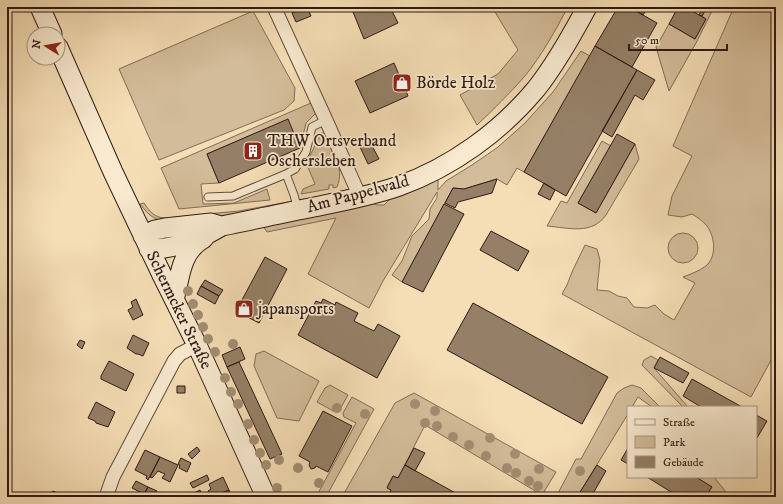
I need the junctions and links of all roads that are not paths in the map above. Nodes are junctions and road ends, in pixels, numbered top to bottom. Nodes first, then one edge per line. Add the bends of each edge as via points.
1 (40, 7) edge
2 (274, 7) edge
3 (587, 7) edge
4 (48, 26) edge
5 (66, 65) edge
6 (326, 120) junction
7 (286, 174) junction
8 (360, 197) junction
9 (208, 198) dead end
10 (298, 210) junction
11 (214, 230) junction
12 (146, 242) junction
13 (174, 299) junction
14 (197, 345) junction
15 (106, 497) edge
16 (266, 497) edge

1 - 4 street
2 - 6 street
3 - 8 street, Am Pappelwald via 567,43 536,88 503,123 475,146 442,166 399,186
5 - 12 street, Schermcker Straße
6 - 7 lane via 312,127 306,152 295,169
6 - 8 street
7 - 9 lane via 233,196
7 - 10 lane
8 - 10 street, Am Pappelwald
10 - 11 street, Am Pappelwald
11 - 12 street, Am Pappelwald via 211,223 164,228 154,230
11 - 13 street via 191,248
12 - 13 street, Schermcker Straße
13 - 14 street, Schermcker Straße
14 - 15 street via 180,354 174,361 113,477
14 - 16 street, Schermcker Straße

